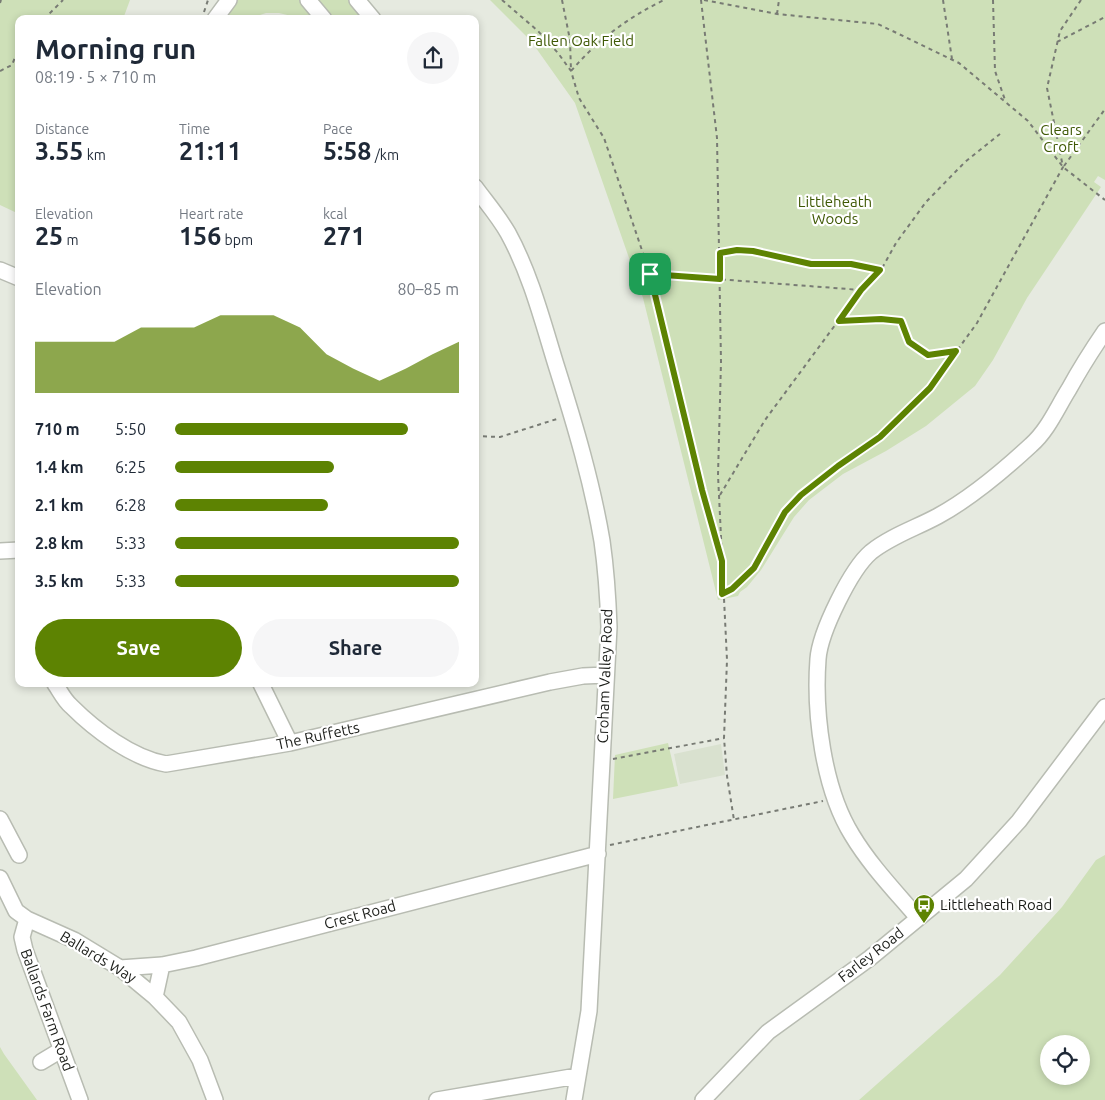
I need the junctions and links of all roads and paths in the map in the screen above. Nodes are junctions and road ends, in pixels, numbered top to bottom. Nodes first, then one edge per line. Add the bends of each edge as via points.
1 (64, 0) edge
2 (208, 0) edge
3 (229, 0) edge
4 (308, 0) edge
5 (357, 0) edge
6 (502, 0) edge
7 (562, 0) edge
8 (664, 0) edge
9 (702, 0) edge
10 (779, 0) edge
11 (943, 0) edge
12 (993, 0) edge
13 (1081, 0) edge
14 (777, 14) junction
15 (48, 15) edge
16 (209, 15) edge
17 (210, 15) edge
18 (321, 15) edge
19 (370, 15) edge
20 (1105, 17) edge
21 (1057, 42) junction
22 (15, 57) edge
23 (952, 60) junction
24 (0, 70) edge
25 (571, 71) junction
26 (1006, 102) junction
27 (1105, 109) edge
28 (1000, 134) dead end
29 (1063, 167) junction
30 (479, 193) edge
31 (1105, 200) edge
32 (720, 253) junction
33 (0, 270) edge
34 (880, 270) junction
35 (650, 274) junction
36 (15, 276) edge
37 (720, 279) junction
38 (861, 290) junction
39 (839, 321) junction
40 (1105, 331) edge
41 (956, 351) junction
42 (572, 414) junction
43 (479, 436) edge
44 (719, 497) junction
45 (15, 550) edge
46 (0, 551) edge
47 (722, 561) junction
48 (722, 594) junction
49 (606, 675) junction
50 (57, 687) edge
51 (263, 687) edge
52 (1105, 707) edge
53 (724, 738) junction
54 (290, 743) junction
55 (602, 761) junction
56 (835, 798) junction
57 (0, 819) edge
58 (734, 820) junction
59 (602, 850) junction
60 (19, 855) dead end
61 (0, 878) edge
62 (918, 918) junction
63 (27, 919) junction
64 (162, 965) junction
65 (120, 968) junction
66 (155, 997) junction
67 (61, 1050) junction
68 (41, 1062) dead end
69 (577, 1076) junction
70 (79, 1097) edge
71 (215, 1100) edge
72 (437, 1100) edge
73 (574, 1100) edge
74 (703, 1100) edge

1 - 15 path
2 - 16 path
3 - 17 street
4 - 18 street
5 - 19 street
6 - 25 path via 538,31
7 - 25 path via 570,40
8 - 25 path via 614,29
9 - 14 path
9 - 32 path via 717,138
10 - 14 path
11 - 23 path
12 - 26 path via 995,71
13 - 21 path via 1060,31
14 - 23 path via 878,24
20 - 21 path
21 - 29 path via 1047,88
22 - 24 path via 12,65
23 - 26 path
25 - 35 path via 579,98 604,138
26 - 29 path via 1028,121
27 - 29 path
28 - 34 path via 965,162 926,202
29 - 31 path
29 - 41 path via 977,323
30 - 42 street, Croham Valley Road via 508,233 525,270
32 - 34 path via 753,251 811,264 851,264
32 - 37 path
33 - 36 street
34 - 38 path
35 - 37 path
35 - 47 path via 699,481
37 - 38 path
37 - 44 path
38 - 39 path
39 - 41 path via 901,321 909,342 928,355
39 - 44 path via 765,420
40 - 56 street via 1046,427 1032,444 978,490 872,552 855,570 833,610 818,657 819,718
41 - 48 path via 930,388 880,437 801,495 785,512 754,568
42 - 43 path via 500,437
42 - 49 street, Croham Valley Road via 602,541 609,628
44 - 47 path
45 - 46 street
47 - 48 path
48 - 53 path via 727,660
49 - 54 street, The Ruffetts via 540,684
49 - 55 street, Croham Valley Road
50 - 54 street, The Ruffetts via 69,705 86,719 120,745 151,762 181,762
51 - 54 street
52 - 62 street, Farley Road via 1019,821 966,879
53 - 55 path
53 - 58 path
55 - 59 street, Croham Valley Road
56 - 58 path
56 - 62 street via 851,834
57 - 60 street
58 - 59 path
59 - 64 street, Crest Road
59 - 69 street, Croham Valley Road via 589,1011
61 - 63 street, Ballards Way via 16,911
62 - 74 street, Farley Road via 870,958 768,1032
63 - 65 street, Ballards Way via 74,940
63 - 67 street, Ballards Farm Road via 22,937 25,950
64 - 65 street, Crest Road
64 - 66 street
65 - 66 street, Ballards Way
66 - 71 street, Ballards Way via 179,1022 200,1060
67 - 68 street
67 - 70 street, Ballards Farm Road
69 - 72 street
69 - 73 street, Croham Valley Road

